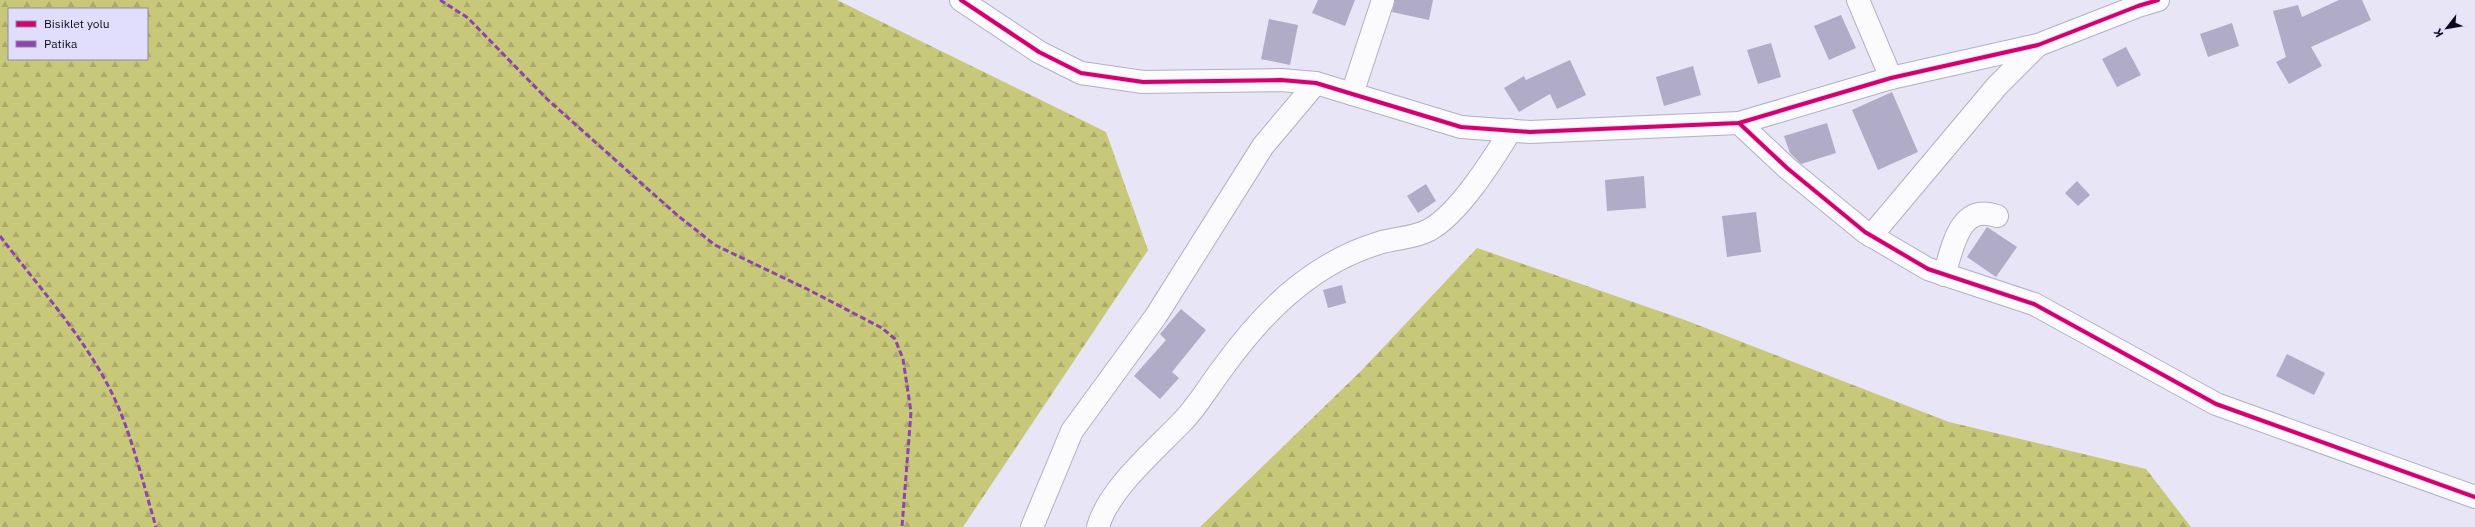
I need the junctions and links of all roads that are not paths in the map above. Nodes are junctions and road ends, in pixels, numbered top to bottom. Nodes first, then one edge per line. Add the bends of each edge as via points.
1 (1383, 0) edge
2 (1858, 0) edge
3 (2158, 0) edge
4 (970, 3) edge
5 (2038, 45) junction
6 (1891, 78) junction
7 (1316, 83) junction
8 (1352, 94) junction
9 (1739, 123) junction
10 (1511, 130) junction
11 (1997, 216) dead end
12 (1871, 236) junction
13 (1944, 275) junction
14 (2475, 497) edge
15 (1032, 527) edge
16 (1098, 527) edge

1 - 8 street
2 - 6 street
3 - 5 street
4 - 7 street via 1039,52 1081,73 1143,82 1281,80
5 - 6 street
5 - 12 street via 1997,86
6 - 9 street
7 - 8 street
7 - 15 street via 1264,146 1156,316 1072,431
8 - 10 street via 1461,127
9 - 10 street via 1530,132
9 - 12 street via 1787,168
10 - 16 street via 1490,164 1471,188 1448,215 1429,230 1344,256 1321,269 1273,309 1226,364 1184,421 1146,458 1102,511
11 - 13 street via 1984,212 1967,220 1952,248
12 - 13 street via 1928,269
13 - 14 street via 2034,304 2216,404

